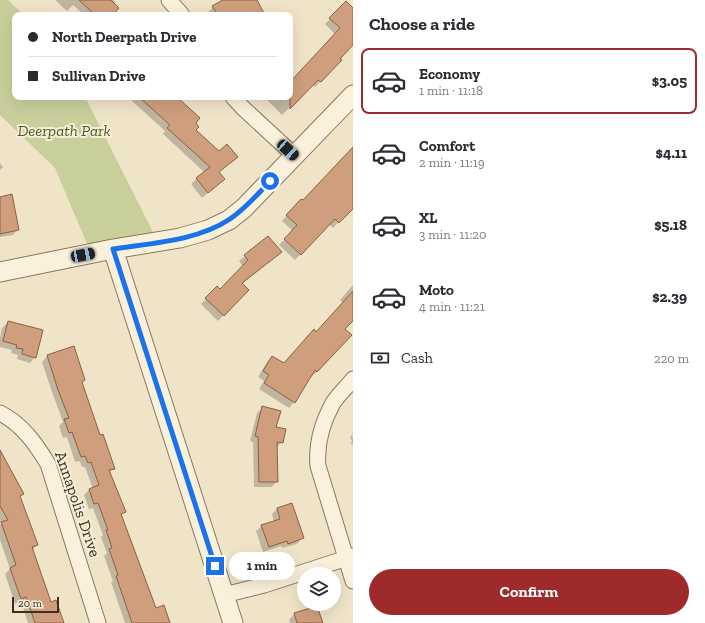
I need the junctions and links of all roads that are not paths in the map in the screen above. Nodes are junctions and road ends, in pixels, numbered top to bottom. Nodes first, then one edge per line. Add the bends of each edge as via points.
1 (169, 0) edge
2 (179, 12) edge
3 (353, 94) edge
4 (236, 100) edge
5 (295, 156) junction
6 (113, 249) junction
7 (0, 272) edge
8 (353, 379) edge
9 (0, 413) edge
10 (349, 557) edge
11 (353, 581) edge
12 (224, 595) junction
13 (98, 623) edge
14 (233, 623) edge

1 - 2 street
3 - 5 street
4 - 5 street
5 - 6 street via 229,220 208,230 180,238
6 - 7 street
6 - 12 street
8 - 10 street via 333,403 320,433 317,457
9 - 13 street, Annapolis Drive via 19,425 39,448 48,464
10 - 11 street
10 - 12 street via 264,585
12 - 14 street

